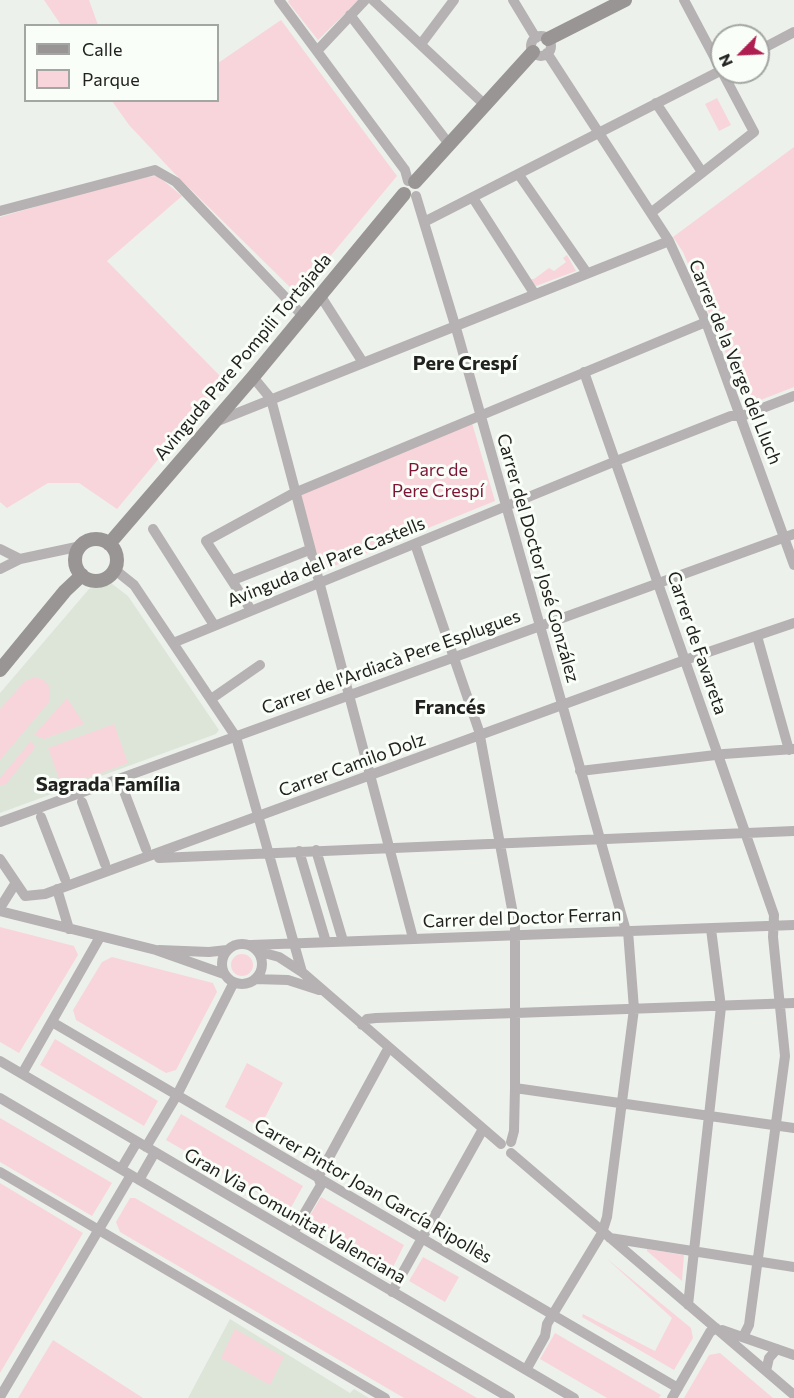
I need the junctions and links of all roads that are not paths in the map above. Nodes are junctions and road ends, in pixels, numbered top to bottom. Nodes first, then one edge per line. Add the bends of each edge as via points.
1 (279, 0) edge
2 (365, 0) edge
3 (373, 0) edge
4 (454, 0) edge
5 (626, 0) edge
6 (684, 0) edge
7 (513, 1) edge
8 (350, 15) junction
9 (794, 32) edge
10 (422, 44) junction
11 (541, 45) junction
12 (770, 45) edge
13 (710, 49) edge
14 (317, 51) junction
15 (710, 76) edge
16 (728, 84) edge
17 (656, 104) junction
18 (484, 105) junction
19 (598, 134) junction
20 (448, 144) junction
21 (702, 172) junction
22 (519, 175) junction
23 (411, 188) junction
24 (473, 198) junction
25 (0, 211) edge
26 (652, 212) junction
27 (424, 222) junction
28 (669, 241) junction
29 (587, 273) junction
30 (534, 293) junction
31 (320, 295) junction
32 (303, 316) junction
33 (706, 322) junction
34 (456, 325) junction
35 (362, 362) junction
36 (584, 372) junction
37 (253, 377) junction
38 (794, 396) edge
39 (271, 399) junction
40 (481, 414) junction
41 (742, 416) junction
42 (210, 425) junction
43 (616, 461) junction
44 (294, 493) junction
45 (507, 507) junction
46 (153, 529) dead end
47 (789, 536) edge
48 (109, 544) junction
49 (415, 544) junction
50 (0, 549) edge
51 (309, 550) junction
52 (78, 551) junction
53 (20, 559) junction
54 (794, 565) edge
55 (0, 569) edge
56 (114, 569) junction
57 (82, 575) junction
58 (232, 580) junction
59 (318, 583) junction
60 (659, 583) junction
61 (251, 610) junction
62 (794, 623) edge
63 (214, 625) junction
64 (540, 626) junction
65 (757, 636) junction
66 (173, 643) junction
67 (452, 657) junction
68 (686, 660) junction
69 (260, 665) dead end
70 (0, 670) edge
71 (348, 695) junction
72 (211, 699) junction
73 (562, 706) junction
74 (480, 736) junction
75 (236, 737) junction
76 (792, 749) edge
77 (718, 755) junction
78 (580, 771) junction
79 (370, 775) junction
80 (122, 786) dead end
81 (82, 802) dead end
82 (259, 816) junction
83 (41, 817) dead end
84 (0, 822) edge
85 (794, 831) edge
86 (746, 833) junction
87 (600, 840) junction
88 (500, 843) junction
89 (390, 847) junction
90 (146, 849) dead end
91 (316, 850) junction
92 (299, 851) junction
93 (269, 852) junction
94 (0, 859) edge
95 (141, 859) junction
96 (105, 864) dead end
97 (65, 879) dead end
98 (15, 884) junction
99 (57, 890) junction
100 (328, 892) junction
101 (312, 896) junction
102 (0, 909) edge
103 (794, 925) edge
104 (774, 926) junction
105 (69, 929) junction
106 (711, 929) junction
107 (627, 931) junction
108 (516, 935) junction
109 (100, 937) junction
110 (413, 938) junction
111 (343, 941) junction
112 (326, 942) junction
113 (294, 944) junction
114 (254, 948) junction
115 (156, 950) junction
116 (227, 950) junction
117 (303, 972) junction
118 (224, 974) junction
119 (255, 979) junction
120 (234, 982) junction
121 (322, 991) junction
122 (794, 1003) edge
123 (780, 1004) junction
124 (721, 1007) junction
125 (634, 1009) junction
126 (516, 1013) junction
127 (52, 1022) junction
128 (362, 1025) junction
129 (388, 1049) junction
130 (0, 1061) edge
131 (22, 1074) junction
132 (515, 1088) junction
133 (177, 1095) junction
134 (0, 1098) edge
135 (622, 1103) junction
136 (708, 1115) junction
137 (777, 1125) junction
138 (794, 1128) edge
139 (483, 1129) junction
140 (508, 1146) junction
141 (146, 1147) junction
142 (0, 1172) edge
143 (130, 1175) junction
144 (318, 1178) junction
145 (99, 1229) junction
146 (293, 1233) junction
147 (606, 1235) junction
148 (424, 1238) junction
149 (693, 1251) junction
150 (758, 1261) junction
151 (794, 1267) edge
152 (392, 1292) junction
153 (688, 1305) junction
154 (550, 1320) junction
155 (716, 1328) junction
156 (743, 1337) junction
157 (777, 1349) junction
158 (794, 1355) edge
159 (526, 1370) junction
160 (766, 1371) junction
161 (675, 1393) edge
162 (794, 1395) edge
163 (0, 1397) edge
164 (386, 1398) edge
165 (510, 1398) edge
166 (574, 1398) edge

1 - 14 street, Carrer del Doctor José González
2 - 8 street
3 - 10 street
4 - 10 street
5 - 11 street
6 - 13 street
7 - 11 street, Carrer de la Verge del Lluch
8 - 14 street
8 - 20 street
9 - 12 street
10 - 18 street
11 - 18 street, Avinguda Pare Pompili Tortajada
11 - 19 street, Carrer de la Verge del Lluch
14 - 23 street, Carrer del Doctor José González via 405,170
15 - 17 street
16 - 21 street via 754,132
17 - 19 street
17 - 21 street
18 - 20 street, Avinguda Pare Pompili Tortajada
19 - 22 street
19 - 26 street, Carrer de la Verge del Lluch
20 - 23 street, Avinguda Pare Pompili Tortajada
21 - 26 street
22 - 24 street
22 - 29 street
23 - 27 street, Carrer del Doctor José González
23 - 31 street, Avinguda Pare Pompili Tortajada
24 - 27 street
24 - 30 street
25 - 32 street via 154,170 176,182
26 - 28 street, Carrer de la Verge del Lluch
27 - 34 street, Carrer del Doctor José González
28 - 29 street
28 - 33 street, Carrer de la Verge del Lluch
29 - 30 street
30 - 34 street
31 - 32 street, Avinguda Pare Pompili Tortajada
31 - 35 street
32 - 37 street, Avinguda Pare Pompili Tortajada
33 - 36 street
33 - 41 street, Carrer de la Verge del Lluch
34 - 35 street
34 - 40 street, Carrer del Doctor José González
35 - 39 street
36 - 40 street
36 - 43 street, Carrer de Favareta
37 - 39 street
37 - 42 street, Avinguda Pare Pompili Tortajada
38 - 41 street, Avinguda del Pare Castells
39 - 42 street
39 - 44 street
40 - 44 street
40 - 45 street, Carrer del Doctor José González
41 - 43 street, Avinguda del Pare Castells via 731,416
41 - 47 street, Carrer de la Verge del Lluch
42 - 48 street, Avinguda Pare Pompili Tortajada
43 - 45 street, Avinguda del Pare Castells
43 - 60 street, Carrer de Favareta
44 - 51 street
44 - 58 street via 206,541
45 - 49 street, Avinguda del Pare Castells
45 - 64 street, Carrer del Doctor José González
46 - 63 street
47 - 54 street, Carrer de la Verge del Lluch
47 - 60 street, Carrer de l'Ardiacà Pere Esplugues
48 - 52 street via 98,539
48 - 56 street via 116,556
49 - 59 street, Avinguda del Pare Castells
49 - 67 street
50 - 53 street
51 - 58 street
51 - 59 street
52 - 53 street via 60,550
52 - 57 street via 76,567
53 - 55 street
56 - 57 street via 100,580
56 - 66 street via 134,585
57 - 70 street
58 - 61 street
59 - 61 street, Avinguda del Pare Castells
59 - 71 street
60 - 64 street, Carrer de l'Ardiacà Pere Esplugues
60 - 68 street, Carrer de Favareta
61 - 63 street, Avinguda del Pare Castells
62 - 65 street, Carrer Camilo Dolz
63 - 66 street, Avinguda del Pare Castells
64 - 67 street, Carrer de l'Ardiacà Pere Esplugues
64 - 73 street, Carrer del Doctor José González
65 - 68 street, Carrer Camilo Dolz
65 - 76 street
66 - 72 street
67 - 71 street, Carrer de l'Ardiacà Pere Esplugues
67 - 74 street
68 - 73 street, Carrer Camilo Dolz
68 - 77 street, Carrer de Favareta
69 - 72 street
71 - 75 street, Carrer de l'Ardiacà Pere Esplugues
71 - 79 street
72 - 75 street
73 - 74 street, Carrer Camilo Dolz
73 - 78 street, Carrer del Doctor José González
74 - 79 street, Carrer Camilo Dolz
74 - 88 street
75 - 82 street
75 - 84 street, Carrer de l'Ardiacà Pere Esplugues
76 - 77 street
77 - 78 street
77 - 86 street, Carrer de Favareta
78 - 87 street, Carrer del Doctor José González
79 - 82 street, Carrer Camilo Dolz
79 - 89 street
80 - 90 street
81 - 96 street
82 - 93 street
82 - 95 street, Carrer Camilo Dolz
83 - 97 street
85 - 86 street
86 - 87 street
86 - 104 street, Carrer de Favareta via 773,911
87 - 88 street
87 - 107 street, Carrer del Doctor José González
88 - 89 street
88 - 108 street
89 - 91 street
89 - 110 street
91 - 92 street
91 - 100 street
92 - 93 street
92 - 101 street
93 - 95 street
93 - 113 street
94 - 98 street
95 - 99 street, Carrer Camilo Dolz
98 - 99 street, Carrer Camilo Dolz via 28,897
98 - 102 street
99 - 105 street
100 - 101 street
100 - 111 street
101 - 112 street
102 - 105 street
103 - 104 street, Carrer del Doctor Ferran
104 - 106 street, Carrer del Doctor Ferran
104 - 123 street, Carrer de Favareta
105 - 109 street
106 - 107 street, Carrer del Doctor Ferran
106 - 124 street
107 - 108 street, Carrer del Doctor Ferran
107 - 125 street, Carrer del Doctor José González
108 - 110 street, Carrer del Doctor Ferran
108 - 126 street
109 - 115 street
109 - 127 street
110 - 111 street, Carrer del Doctor Ferran
111 - 112 street, Carrer del Doctor Ferran
112 - 113 street, Carrer del Doctor Ferran
113 - 114 street, Carrer del Doctor Ferran
113 - 117 street
114 - 116 street via 239,944
114 - 117 street
114 - 119 street via 262,962
115 - 116 street
115 - 118 street
116 - 118 street via 222,962
117 - 121 street
118 - 120 street
119 - 120 street via 245,984
119 - 121 street via 288,980
120 - 133 street
121 - 128 street
122 - 123 street
123 - 124 street
123 - 137 street, Carrer de Favareta via 785,1056
124 - 125 street
124 - 136 street
125 - 126 street
125 - 135 street, Carrer del Doctor José González
126 - 128 street via 370,1018
126 - 132 street
127 - 131 street
127 - 133 street, Carrer Pintor Joan García Ripollès
128 - 129 street
129 - 139 street
129 - 144 street
130 - 131 street, Gran Via Comunitat Valenciana
131 - 141 street, Gran Via Comunitat Valenciana
132 - 135 street
132 - 140 street via 514,1131
133 - 141 street
133 - 144 street, Carrer Pintor Joan García Ripollès
134 - 143 street
135 - 136 street
135 - 147 street, Carrer del Doctor José González
136 - 137 street
136 - 149 street
137 - 138 street
137 - 150 street, Carrer de Favareta
139 - 140 street
139 - 148 street
140 - 147 street
141 - 143 street
141 - 143 street
141 - 146 street, Gran Via Comunitat Valenciana
142 - 145 street
143 - 145 street
143 - 165 street
144 - 146 street via 321,1185
144 - 148 street, Carrer Pintor Joan García Ripollès
145 - 163 street
145 - 164 street
146 - 152 street, Gran Via Comunitat Valenciana
147 - 149 street
147 - 153 street
147 - 154 street, Carrer del Doctor José González
148 - 152 street
148 - 154 street, Carrer Pintor Joan García Ripollès
149 - 150 street
149 - 153 street
150 - 151 street
150 - 156 street, Carrer de Favareta via 749,1325
152 - 159 street, Gran Via Comunitat Valenciana
153 - 155 street
154 - 159 street, Carrer del Doctor José González
154 - 161 street, Carrer Pintor Joan García Ripollès
155 - 156 street
155 - 160 street
155 - 161 street
156 - 157 street
157 - 158 street
157 - 160 street via 769,1358
159 - 166 street, Gran Via Comunitat Valenciana
160 - 162 street

